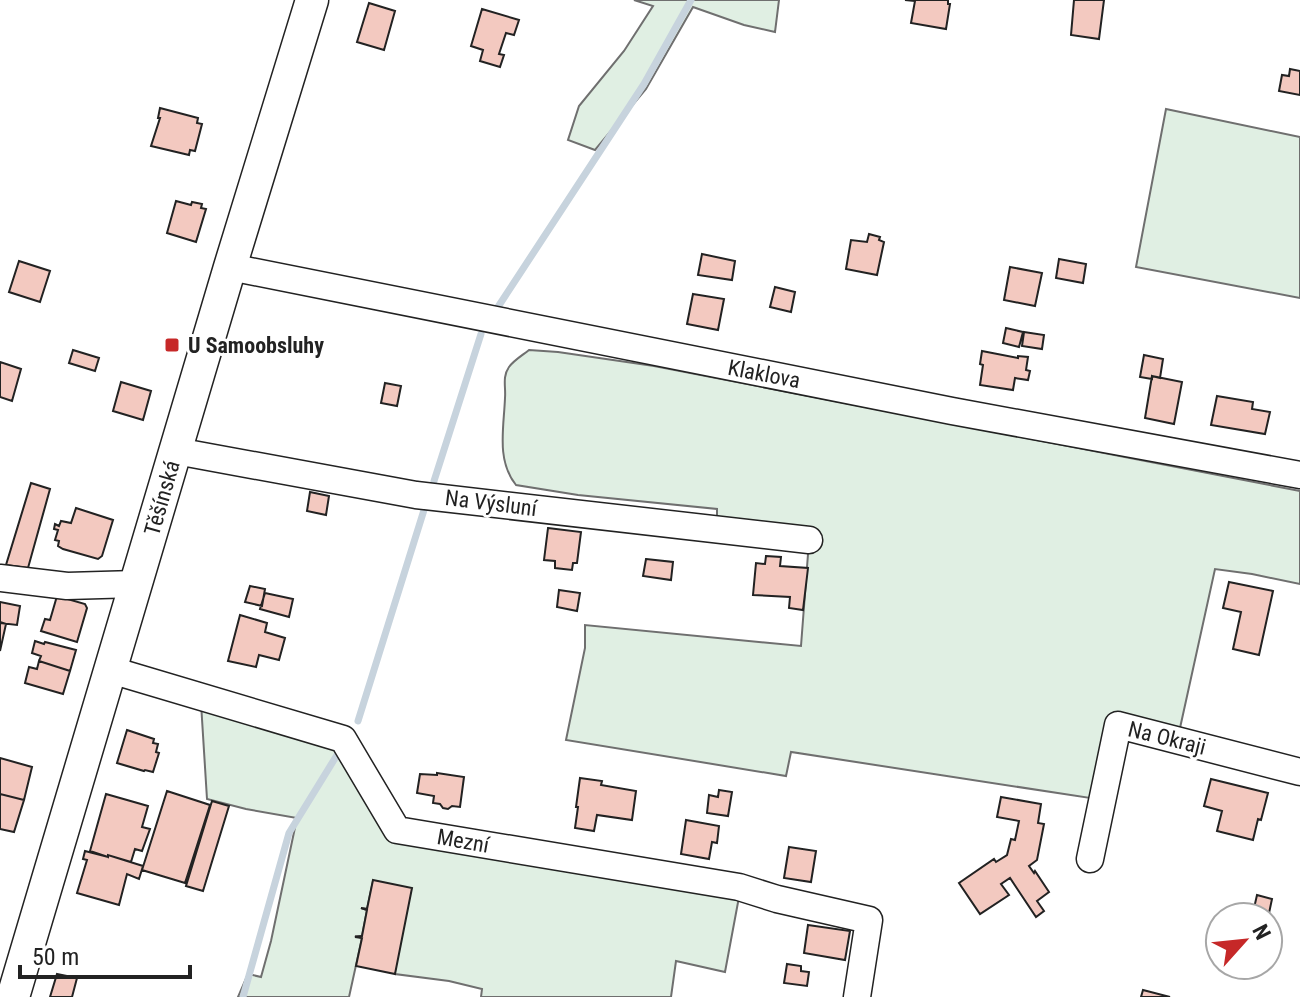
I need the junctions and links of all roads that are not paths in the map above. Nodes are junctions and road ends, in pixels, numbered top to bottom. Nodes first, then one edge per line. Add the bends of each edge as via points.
1 (312, 0) edge
2 (230, 267) junction
3 (176, 451) junction
4 (1300, 475) edge
5 (809, 540) dead end
6 (0, 578) edge
7 (132, 598) junction
8 (111, 670) junction
9 (1300, 772) edge
10 (1090, 859) dead end
11 (13, 997) edge
12 (857, 997) edge

1 - 2 main road, Těšínská
2 - 3 main road, Těšínská
2 - 4 street, Klaklova
3 - 5 street, Na Výsluní via 416,495
3 - 7 main road, Těšínská
6 - 7 street
7 - 8 main road, Těšínská
8 - 11 main road, Těšínská
8 - 12 street, Mezní via 343,739 397,830 739,887 869,920
9 - 10 street, Na Okraji via 1118,725

